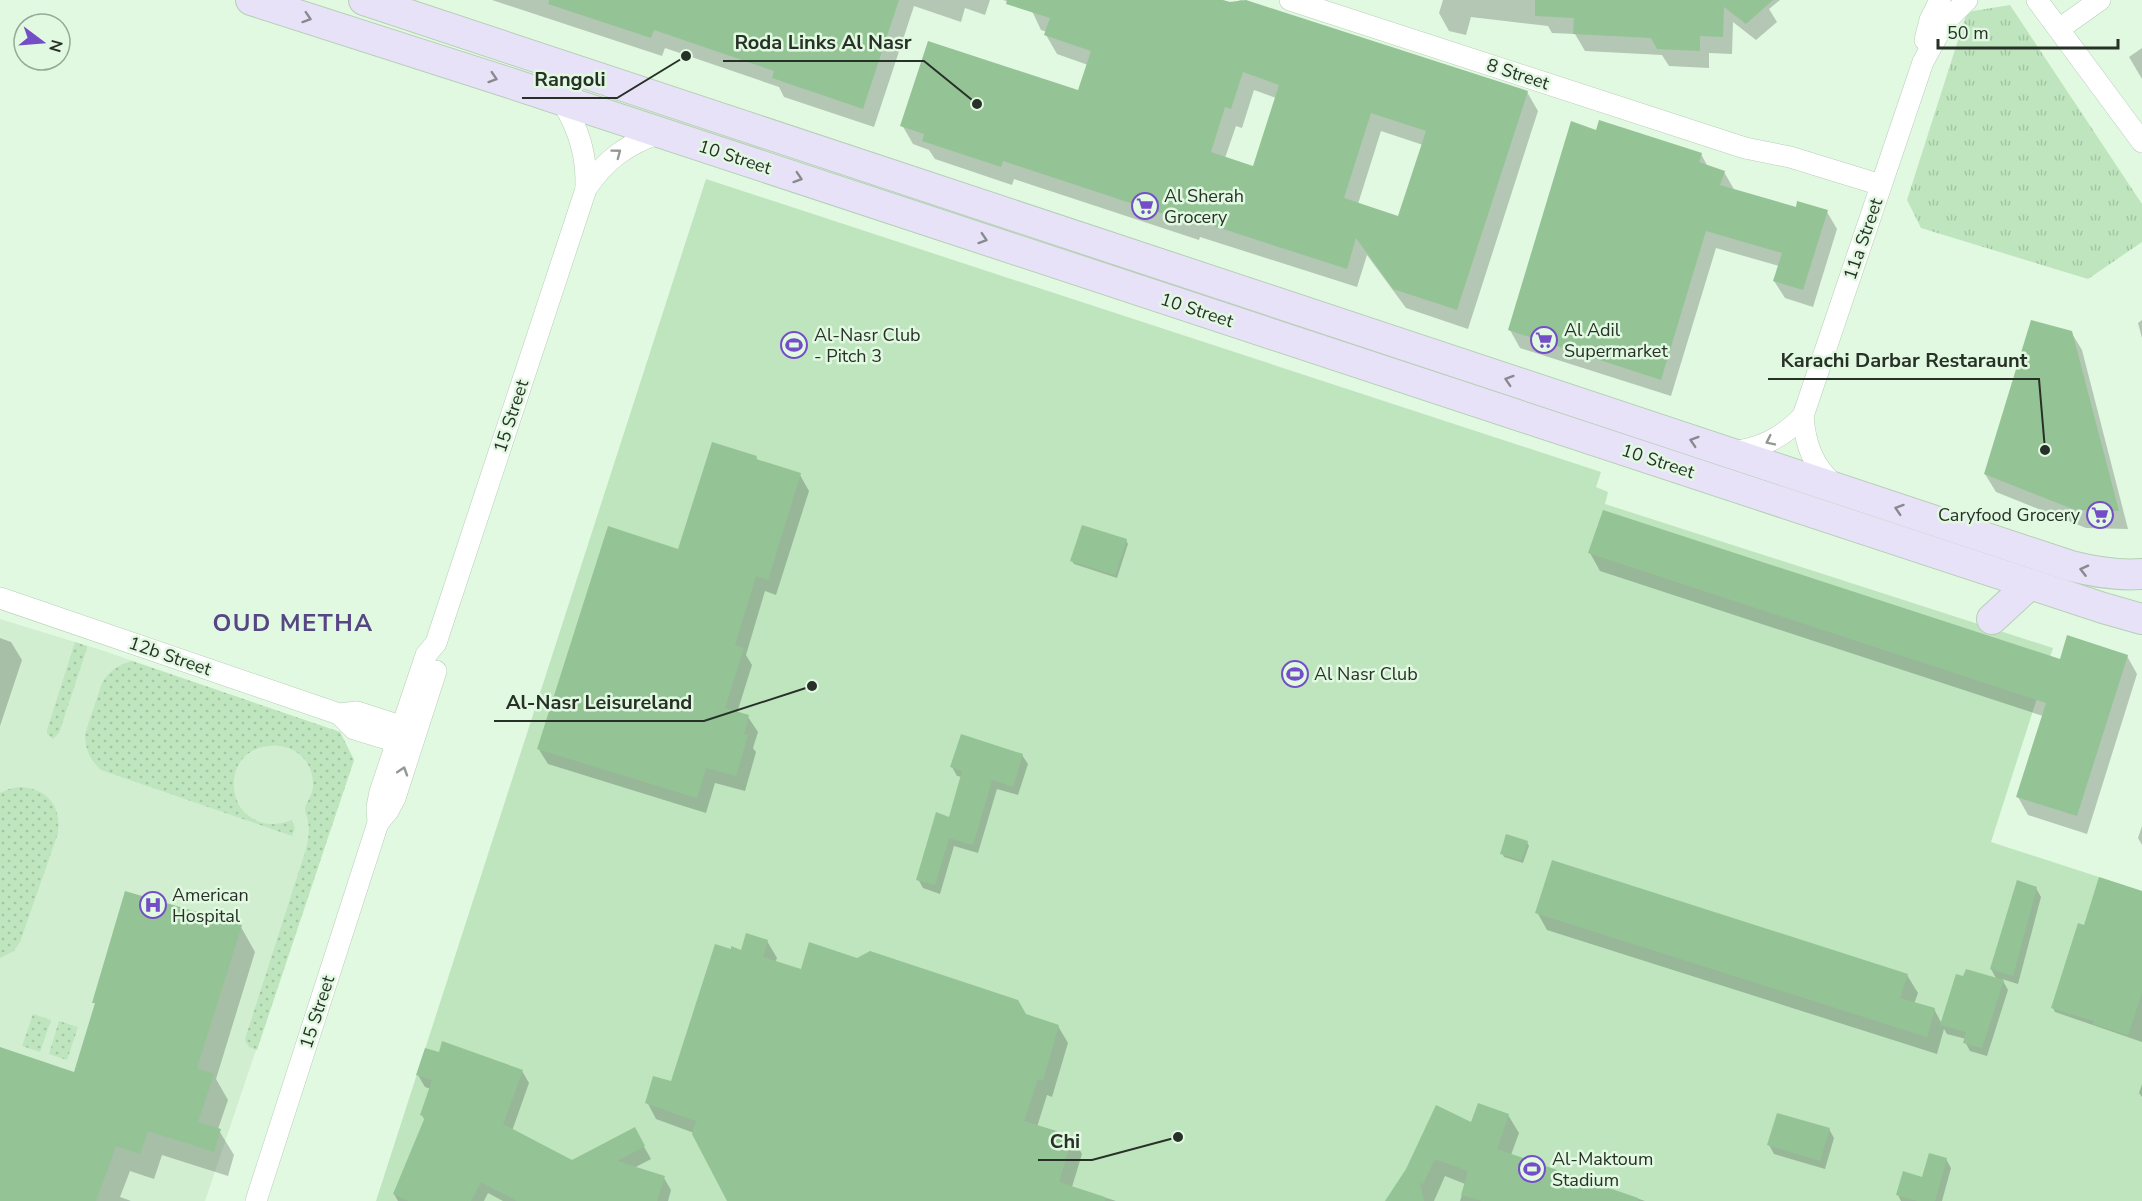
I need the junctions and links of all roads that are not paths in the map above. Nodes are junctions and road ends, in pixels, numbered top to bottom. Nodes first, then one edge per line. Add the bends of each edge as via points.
1 (251, 0) edge
2 (364, 0) edge
3 (1290, 0) edge
4 (1940, 0) edge
5 (1967, 0) edge
6 (2037, 0) edge
7 (2100, 0) edge
8 (403, 8) edge
9 (2059, 29) junction
10 (1923, 62) junction
11 (561, 100) junction
12 (660, 132) junction
13 (2142, 142) edge
14 (586, 189) junction
15 (1879, 192) junction
16 (1803, 416) junction
17 (1730, 453) junction
18 (1841, 490) junction
19 (2142, 574) edge
20 (2030, 584) junction
21 (0, 598) edge
22 (1992, 619) dead end
23 (2142, 619) edge
24 (406, 737) junction
25 (256, 1201) edge

1 -> 11 main road, 10 Street
2 - 8 main road, 10 Street
3 - 15 street, 8 Street via 1745,148 1790,157
4 - 10 street, 11a Street via 1927,31
5 - 10 street, 11a Street via 1945,22
6 - 9 street
7 - 9 street
17 -> 8 main road, 10 Street
9 - 13 street
10 - 15 street, 11a Street
11 - 12 main road, 10 Street
11 - 14 street, 15 Street via 580,135
14 -> 12 street, 15 Street via 623,148
12 -> 20 main road, 10 Street
14 - 24 street, 15 Street via 436,643 436,668
15 - 16 street, 11a Street
16 -> 17 street, 11a Street via 1778,438
16 - 18 street, 11a Street via 1809,450 1827,478
17 - 18 main road, 10 Street
19 -> 18 main road, 10 Street via 2097,573 2071,566
20 - 22 main road
20 - 23 main road, 10 Street
21 - 24 street, 12b Street via 339,714 357,712
24 - 25 street, 15 Street via 392,805 378,823

